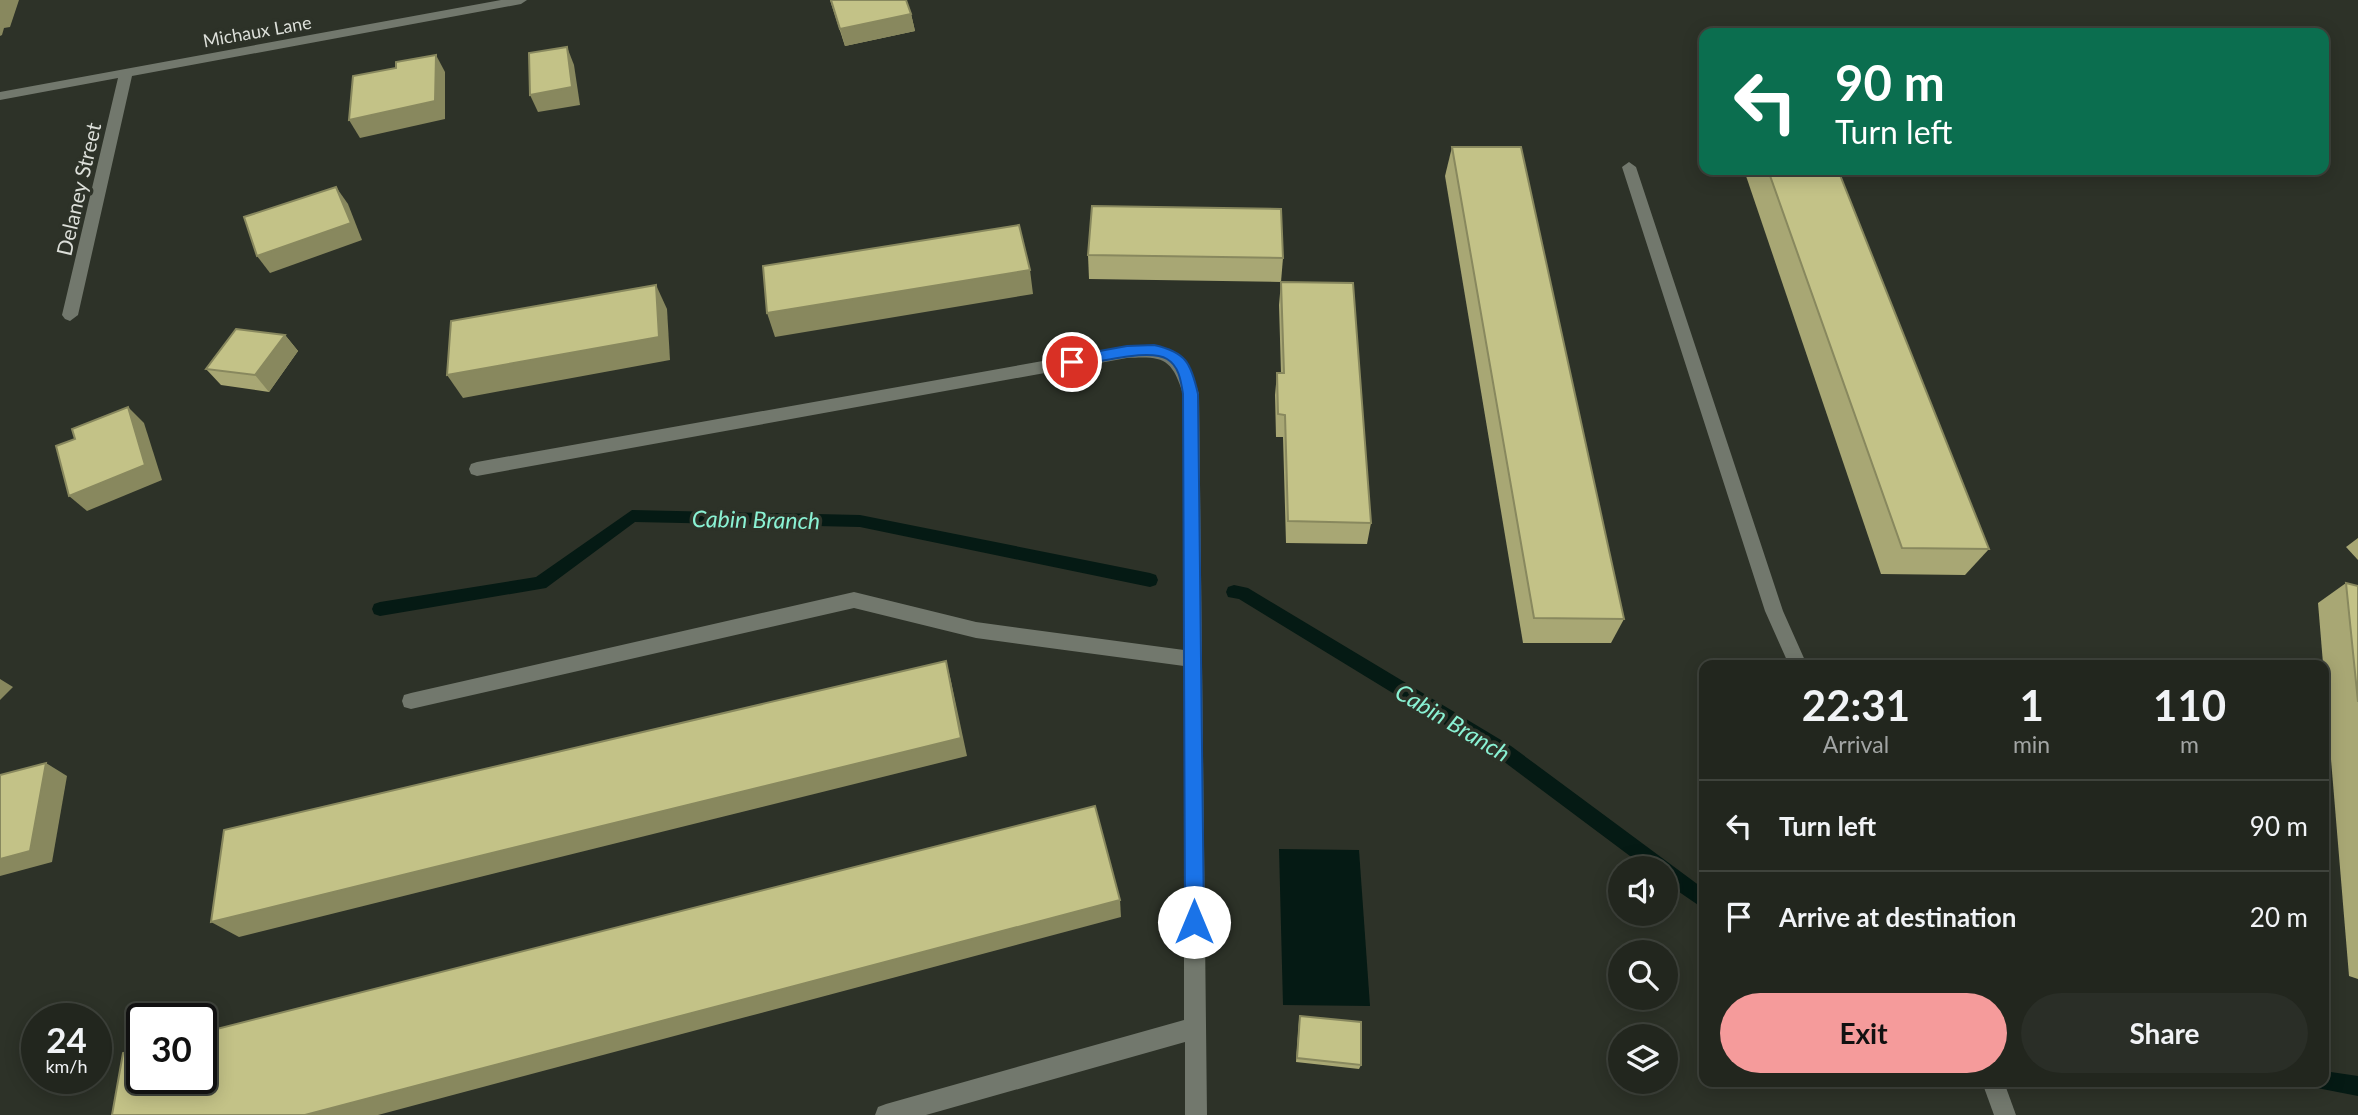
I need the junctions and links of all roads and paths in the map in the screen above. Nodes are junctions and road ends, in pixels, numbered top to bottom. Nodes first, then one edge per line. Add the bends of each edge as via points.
1 (521, 0) edge
2 (126, 73) junction
3 (0, 96) edge
4 (1629, 167) dead end
5 (70, 315) dead end
6 (477, 469) dead end
7 (1193, 659) junction
8 (1796, 660) edge
9 (411, 701) dead end
10 (1195, 1028) junction
11 (1995, 1087) edge
12 (886, 1115) edge
13 (1196, 1115) edge
14 (2005, 1115) edge

1 - 2 street, Michaux Lane
2 - 3 street, Michaux Lane
2 - 5 street, Delaney Street
4 - 8 street via 1774,611
6 - 7 street via 1127,352 1171,354 1185,370 1191,394
7 - 9 street via 976,630 854,600
7 - 10 street
10 - 12 street
10 - 13 street
11 - 14 street

